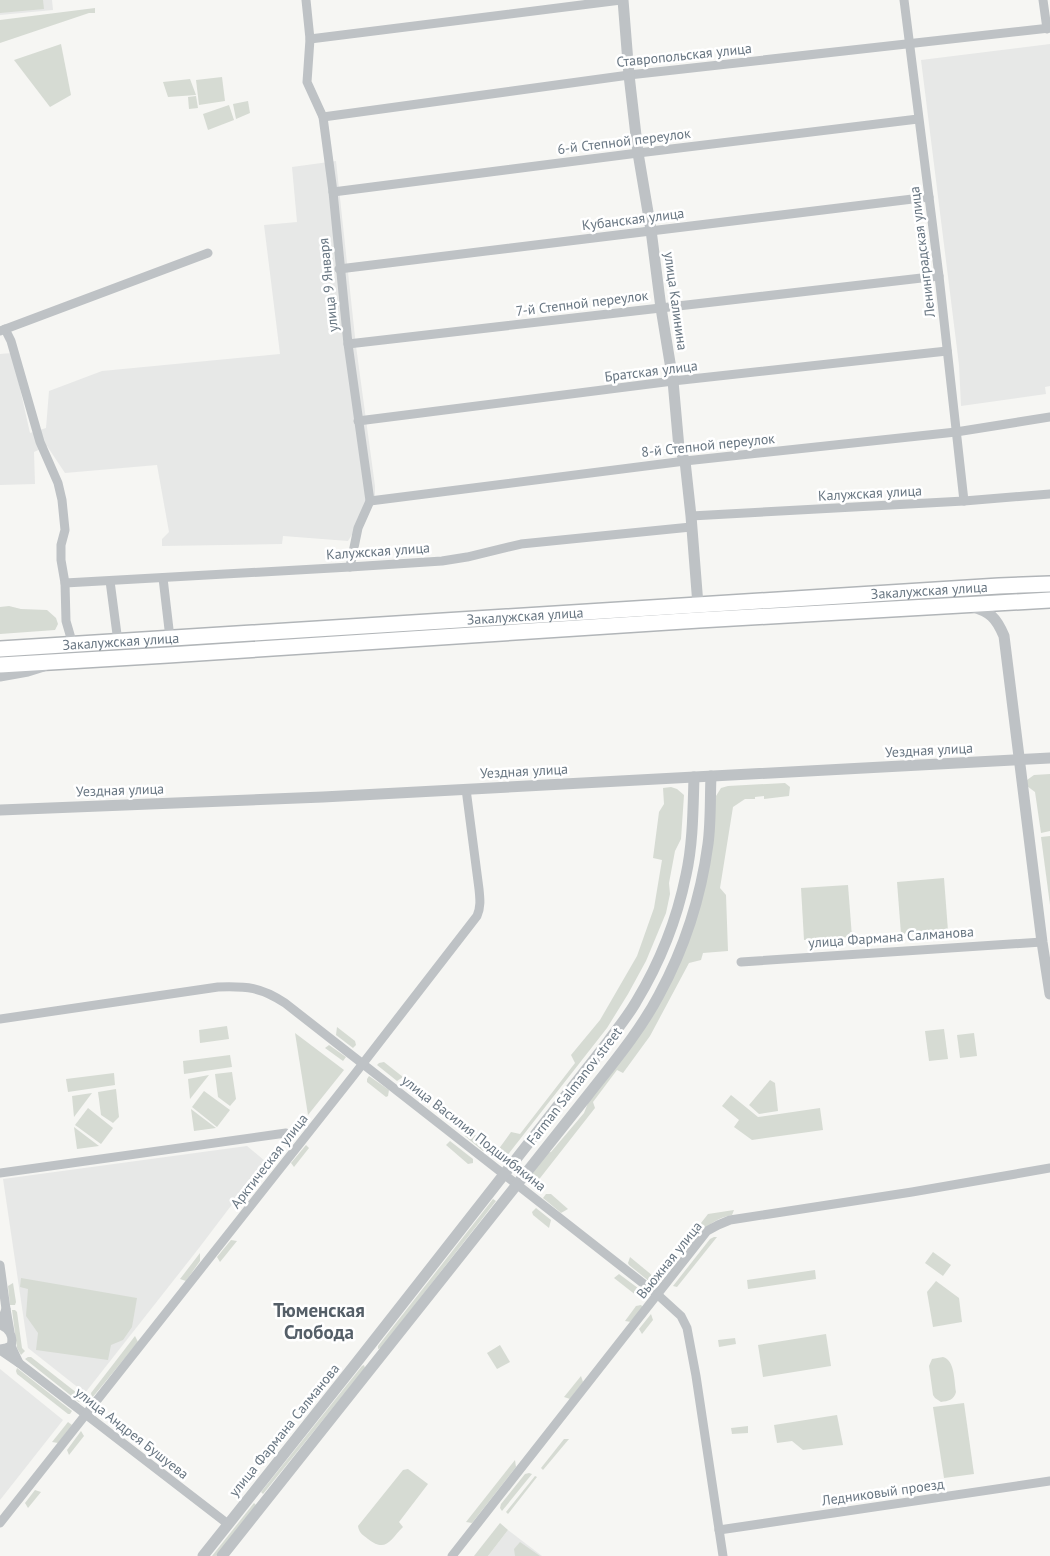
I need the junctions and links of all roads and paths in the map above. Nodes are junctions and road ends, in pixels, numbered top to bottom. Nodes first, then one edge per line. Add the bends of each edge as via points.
1 (306, 0) edge
2 (622, 0) edge
3 (904, 0) edge
4 (1043, 0) edge
5 (1049, 28) edge
6 (310, 39) junction
7 (910, 44) junction
8 (629, 75) junction
9 (323, 117) junction
10 (918, 119) junction
11 (638, 153) junction
12 (332, 192) junction
13 (929, 197) junction
14 (651, 230) junction
15 (208, 253) dead end
16 (339, 269) junction
17 (939, 276) junction
18 (660, 308) junction
19 (2, 330) edge
20 (348, 344) junction
21 (948, 351) junction
22 (673, 381) junction
23 (1050, 417) edge
24 (358, 421) junction
25 (956, 432) junction
26 (685, 461) junction
27 (1050, 494) edge
28 (370, 501) junction
29 (964, 501) junction
30 (691, 522) junction
31 (350, 567) junction
32 (163, 578) junction
33 (110, 581) junction
34 (65, 583) junction
35 (1050, 584) edge
36 (1050, 600) edge
37 (962, 604) junction
38 (698, 605) junction
39 (170, 638) junction
40 (118, 642) junction
41 (73, 645) junction
42 (0, 649) edge
43 (63, 661) junction
44 (0, 665) edge
45 (0, 677) edge
46 (1050, 758) edge
47 (1020, 760) junction
48 (711, 776) junction
49 (694, 777) junction
50 (466, 789) junction
51 (0, 810) edge
52 (1046, 939) edge
53 (741, 962) dead end
54 (1050, 994) edge
55 (0, 1018) edge
56 (364, 1063) junction
57 (286, 1132) dead end
58 (1050, 1168) edge
59 (0, 1173) edge
60 (504, 1174) junction
61 (517, 1185) junction
62 (0, 1264) edge
63 (658, 1295) junction
64 (6, 1309) junction
65 (0, 1325) edge
66 (10, 1332) junction
67 (374, 1341) junction
68 (10, 1346) junction
69 (0, 1349) edge
70 (386, 1351) junction
71 (358, 1362) junction
72 (19, 1363) junction
73 (369, 1372) junction
74 (87, 1414) junction
75 (1050, 1481) edge
76 (0, 1523) edge
77 (228, 1524) junction
78 (719, 1530) junction
79 (203, 1556) edge
80 (222, 1556) edge
81 (452, 1556) edge
82 (723, 1556) edge

1 - 6 street, улица 9 Января
2 - 6 street
2 - 8 street, улица Калинина
3 - 7 street, Ленинградская улица
4 - 5 street
5 - 7 street, Ставропольская улица
6 - 9 street, улица 9 Января via 306,82
7 - 8 street, Ставропольская улица
7 - 10 street, Ленинградская улица
8 - 9 street, Ставропольская улица
8 - 11 street, улица Калинина
9 - 12 street, улица 9 Января
10 - 11 street, 6-й Степной переулок
10 - 13 street, Ленинградская улица
11 - 12 street, 6-й Степной переулок
11 - 14 street, улица Калинина
12 - 16 street, улица 9 Января
13 - 14 street, Кубанская улица
13 - 17 street, Ленинградская улица
14 - 16 street, Кубанская улица
14 - 18 street, улица Калинина
15 - 19 street
16 - 20 street, улица 9 Января
17 - 18 street, 7-й Степной переулок
17 - 21 street, Ленинградская улица
18 - 20 street, 7-й Степной переулок
18 - 22 street, улица Калинина
19 - 34 street via 10,341 40,442 58,483 65,530 61,545
20 - 24 street, улица 9 Января
21 - 22 street, Братская улица
21 - 25 street, Ленинградская улица
22 - 24 street, Братская улица
22 - 26 street, улица Калинина via 679,448
23 - 25 street, 8-й Степной переулок
24 - 28 street, улица 9 Января
25 - 26 street, 8-й Степной переулок
25 - 29 street, Ленинградская улица
26 - 28 street, 8-й Степной переулок
26 - 30 street, улица Калинина
27 - 29 street, Калужская улица
28 - 31 street via 358,528
29 - 30 street, Калужская улица
30 - 31 street, Калужская улица via 521,544 442,561
30 - 38 street, улица Калинина
31 - 32 street, Калужская улица
32 - 33 street, Калужская улица
32 - 39 street
33 - 34 street, Калужская улица
33 - 40 street
34 - 41 street via 66,621
35 - 38 highway, Закалужская улица
36 - 37 highway
37 - 43 highway
37 - 47 street via 993,616 1004,636
38 - 39 highway, Закалужская улица
39 - 40 highway, Закалужская улица
40 - 41 highway, Закалужская улица
41 - 42 highway, Закалужская улица
43 - 44 highway
43 - 45 street
46 - 47 street, Уездная улица
47 - 48 street, Уездная улица
47 - 52 street via 1040,918
48 - 49 street, Уездная улица
48 - 61 street, Farman Salmanov street via 708,843 697,897 674,964 633,1036
49 - 50 street, Уездная улица
49 - 60 street, Farman Salmanov street via 686,875 656,964 636,1004
50 - 51 street, Уездная улица
50 - 56 street, Арктическая улица via 480,911
52 - 53 street, улица Фармана Салманова
52 - 54 street
55 - 56 street, улица Василия Подшибякина via 240,986 271,994
56 - 60 street, улица Василия Подшибякина
56 - 74 street, Арктическая улица
57 - 59 street, Арктическая улица
58 - 63 street, Вьюжная улица via 730,1220 708,1231
60 - 61 street, улица Василия Подшибякина
60 - 67 street, Farman Salmanov street
61 - 63 street, улица Василия Подшибякина
61 - 70 street, Farman Salmanov street
62 - 64 street
63 - 78 street, улица Василия Подшибякина via 681,1316 687,1328
63 - 81 street, Вьюжная улица
64 - 65 street
64 - 66 street
65 - 66 street via 6,1326
66 - 68 street
67 - 70 street via 372,1348 376,1355
67 - 71 street, Farman Salmanov street
68 - 69 street
68 - 72 street
69 - 72 street, улица Андрея Бушуева
70 - 73 street, Farman Salmanov street
71 - 73 street, улица Фармана Салманова via 367,1359 371,1366
71 - 77 street, улица Фармана Салманова
72 - 74 street, улица Андрея Бушуева
73 - 80 street
74 - 76 street, Арктическая улица
74 - 77 street, улица Андрея Бушуева
75 - 78 street, Ледниковый проезд
77 - 79 street, улица Фармана Салманова
78 - 82 street, улица Василия Подшибякина

